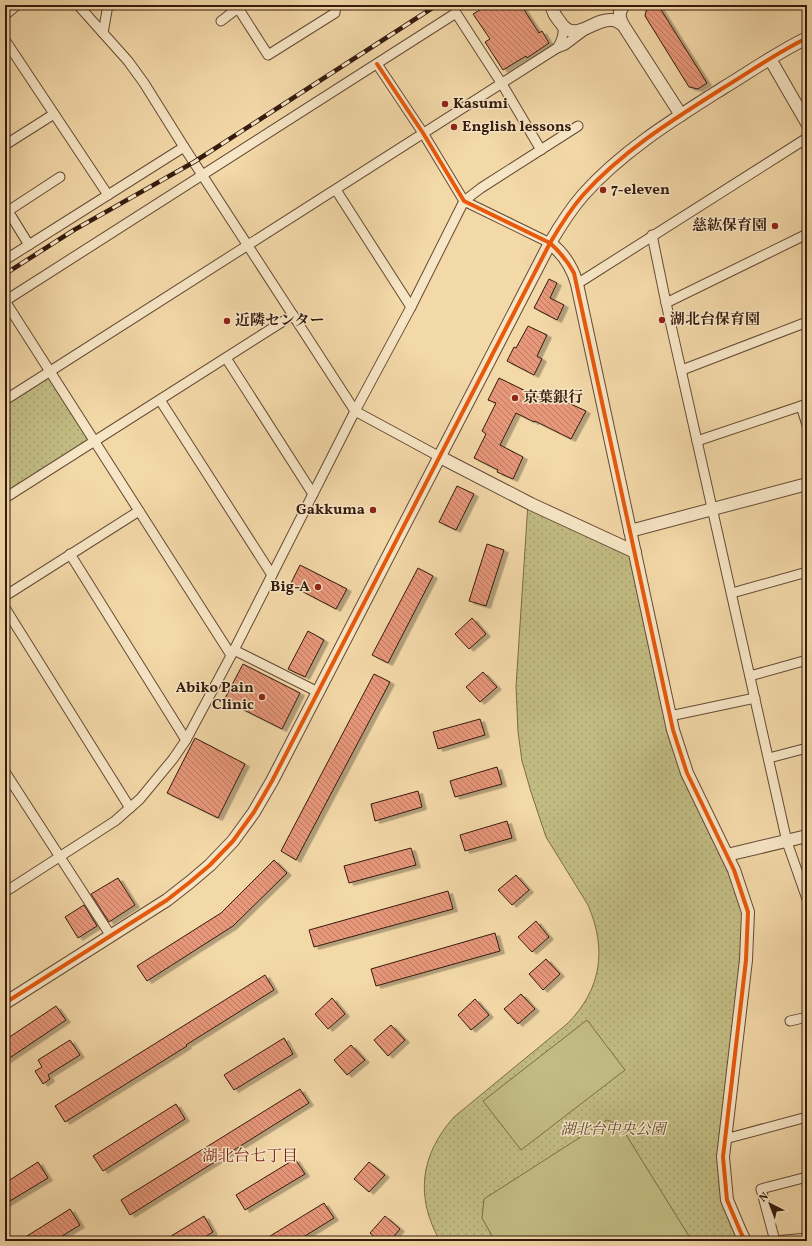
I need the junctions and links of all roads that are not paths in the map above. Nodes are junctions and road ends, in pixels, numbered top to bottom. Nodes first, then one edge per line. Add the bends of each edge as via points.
1 (18, 5) edge
2 (78, 5) edge
3 (108, 5) edge
4 (336, 5) edge
5 (552, 5) edge
6 (624, 5) edge
7 (5, 15) edge
8 (221, 21) dead end
9 (623, 25) junction
10 (563, 27) junction
11 (586, 29) junction
12 (103, 33) junction
13 (807, 38) edge
14 (5, 40) edge
15 (557, 48) junction
16 (770, 59) junction
17 (377, 64) junction
18 (502, 84) junction
19 (54, 114) junction
20 (681, 115) junction
21 (807, 123) edge
22 (578, 126) dead end
23 (423, 133) junction
24 (807, 138) edge
25 (5, 145) edge
26 (184, 147) junction
27 (541, 150) junction
28 (203, 176) junction
29 (60, 177) dead end
30 (336, 190) junction
31 (108, 195) junction
32 (464, 201) junction
33 (6, 209) edge
34 (807, 234) edge
35 (652, 235) junction
36 (550, 243) junction
37 (248, 244) junction
38 (29, 245) junction
39 (5, 260) edge
40 (577, 284) junction
41 (5, 301) edge
42 (666, 303) junction
43 (410, 307) junction
44 (293, 315) junction
45 (807, 322) edge
46 (226, 358) junction
47 (682, 370) junction
48 (50, 371) junction
49 (5, 400) edge
50 (160, 400) junction
51 (804, 405) edge
52 (355, 411) junction
53 (807, 425) edge
54 (697, 441) junction
55 (94, 442) junction
56 (440, 457) junction
57 (807, 484) edge
58 (313, 494) junction
59 (5, 498) edge
60 (713, 510) junction
61 (139, 511) junction
62 (630, 531) junction
63 (635, 552) junction
64 (70, 554) junction
65 (807, 572) edge
66 (272, 575) junction
67 (732, 593) junction
68 (5, 596) edge
69 (5, 608) edge
70 (232, 653) junction
71 (807, 660) edge
72 (750, 676) junction
73 (318, 692) junction
74 (755, 698) junction
75 (670, 716) junction
76 (186, 740) junction
77 (807, 748) edge
78 (769, 758) junction
79 (5, 772) edge
80 (130, 808) junction
81 (807, 836) edge
82 (787, 842) junction
83 (727, 855) junction
84 (60, 857) junction
85 (5, 892) edge
86 (807, 899) edge
87 (111, 936) junction
88 (5, 1003) edge
89 (807, 1017) edge
90 (790, 1021) dead end
91 (807, 1119) edge
92 (725, 1139) junction
93 (807, 1176) edge
94 (807, 1238) edge
95 (745, 1241) edge

1 - 7 street
2 - 12 street
3 - 12 street
4 - 8 street via 335,13 268,55 238,8
5 - 10 street
6 - 9 street via 619,15
9 - 11 street via 612,20 595,23
9 - 20 street
10 - 11 street via 571,31
10 - 15 street via 562,42
11 - 15 street
12 - 26 street via 144,83
13 - 16 street
14 - 19 street
15 - 18 street
16 - 20 street
16 - 21 street
17 - 18 street via 456,13
17 - 23 street
17 - 28 street
18 - 23 street
18 - 27 street
19 - 25 street
19 - 31 street
20 - 36 street via 632,149 607,171 583,195
22 - 27 street
23 - 30 street
23 - 32 street
24 - 35 street
26 - 28 street
26 - 31 street
27 - 32 street
28 - 37 street
28 - 41 street
29 - 33 street
30 - 37 street
30 - 43 street
31 - 38 street
32 - 36 street
32 - 43 street
33 - 38 street
34 - 42 street
35 - 40 street
35 - 42 street
36 - 40 street via 567,260
36 - 56 street
37 - 44 street
37 - 48 street
38 - 39 street
40 - 62 street
41 - 48 street
42 - 47 street
43 - 52 street
44 - 46 street
44 - 52 street
45 - 47 street
46 - 50 street
46 - 58 street
47 - 54 street
48 - 49 street
48 - 55 street
50 - 55 street
50 - 66 street
51 - 53 street
51 - 54 street
52 - 56 street
52 - 58 street
54 - 60 street
55 - 59 street
55 - 61 street
56 - 63 street via 531,504
56 - 73 street
57 - 60 street
58 - 66 street
60 - 62 street
60 - 67 street
61 - 64 street
61 - 70 street
62 - 63 street
63 - 75 street
64 - 68 street
64 - 76 street
65 - 67 street
66 - 70 street
67 - 72 street
69 - 80 street
70 - 73 street
70 - 76 street
71 - 72 street
72 - 74 street
73 - 87 street via 272,781 233,841 173,896
74 - 75 street
74 - 78 street
75 - 83 street via 687,773
76 - 80 street
77 - 78 street
78 - 82 street
79 - 84 street
80 - 84 street via 115,822
81 - 82 street
82 - 83 street
82 - 86 street
83 - 92 street via 748,912 746,960
84 - 85 street
84 - 87 street
87 - 88 street
89 - 90 street
91 - 92 street
92 - 95 street via 723,1157 727,1200
93 - 94 street via 761,1189 775,1241

